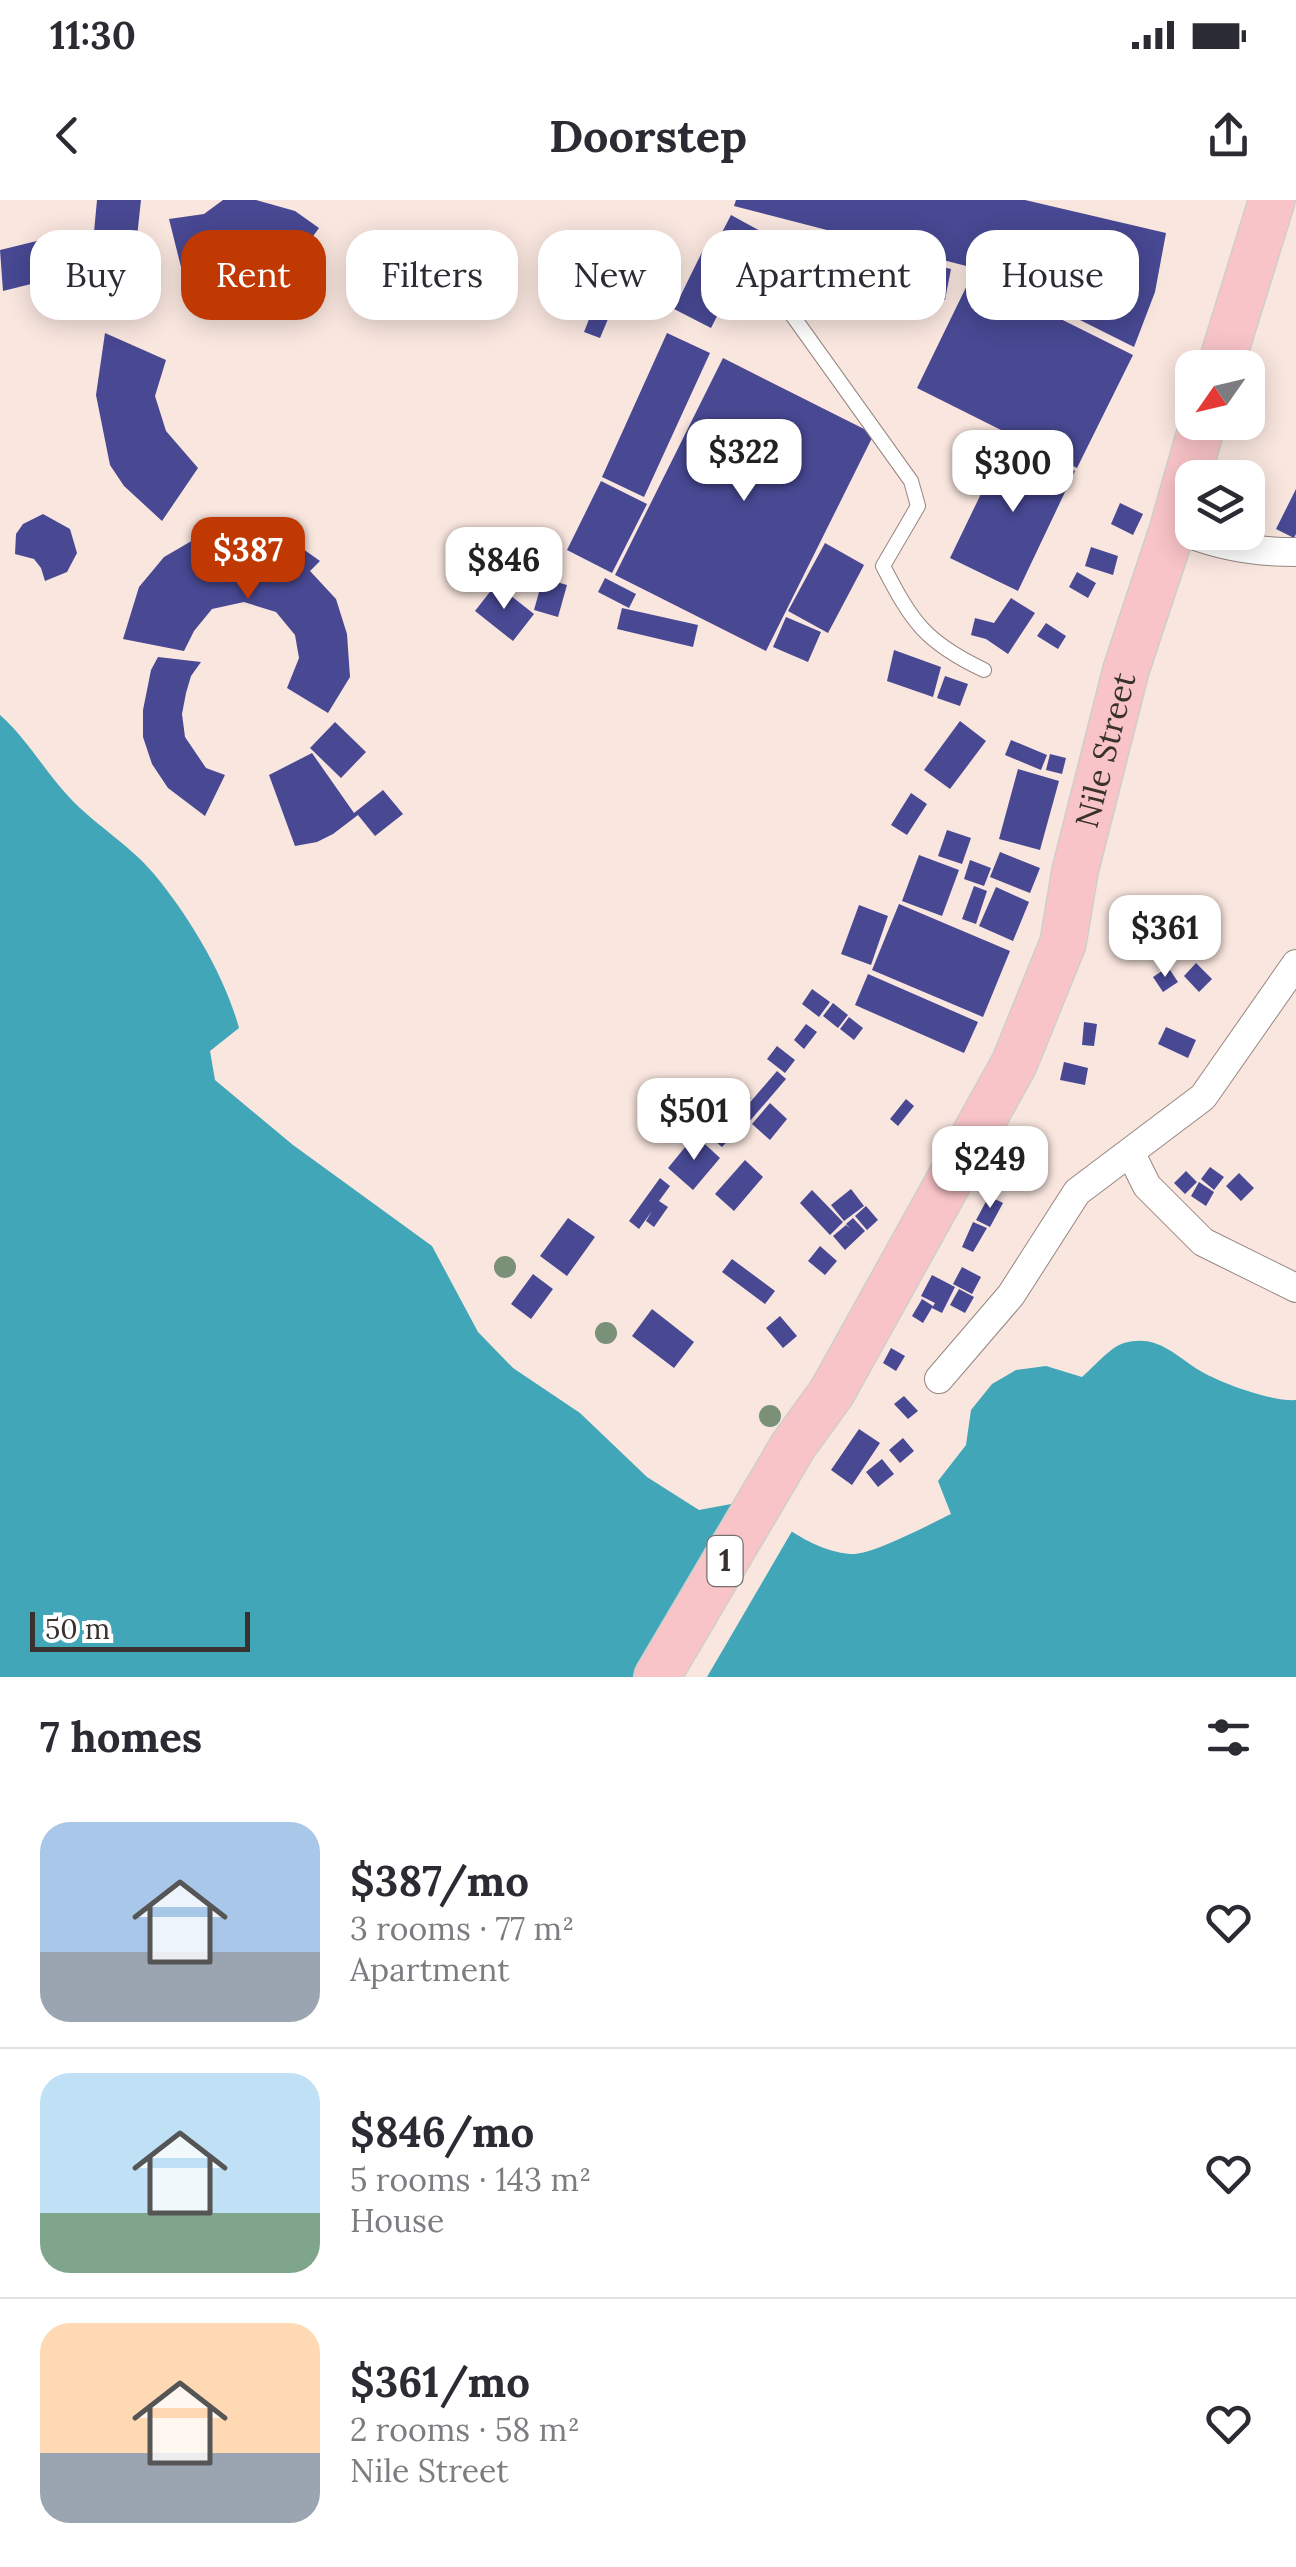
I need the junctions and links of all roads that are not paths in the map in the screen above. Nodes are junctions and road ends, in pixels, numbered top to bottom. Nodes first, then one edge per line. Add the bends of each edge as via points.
1 (1272, 200) edge
2 (796, 320) edge
3 (1226, 350) edge
4 (1198, 440) edge
5 (1173, 528) junction
6 (1296, 552) edge
7 (984, 670) dead end
8 (1296, 964) edge
9 (1131, 1154) junction
10 (1296, 1288) edge
11 (939, 1378) dead end
12 (804, 1452) junction
13 (656, 1677) edge
14 (687, 1677) edge

1 - 3 main road
2 - 7 lane via 911,481 918,506 883,566 906,610 928,638
4 - 5 main road, Nile Street
5 - 6 street via 1218,546
5 - 12 main road, Nile Street via 1126,670 1063,942 1040,1002 1014,1064
8 - 9 street via 1203,1096
9 - 10 street via 1146,1186 1204,1242
9 - 11 street via 1077,1192 1011,1295
12 - 13 main road, 1
12 - 14 main road, 1

